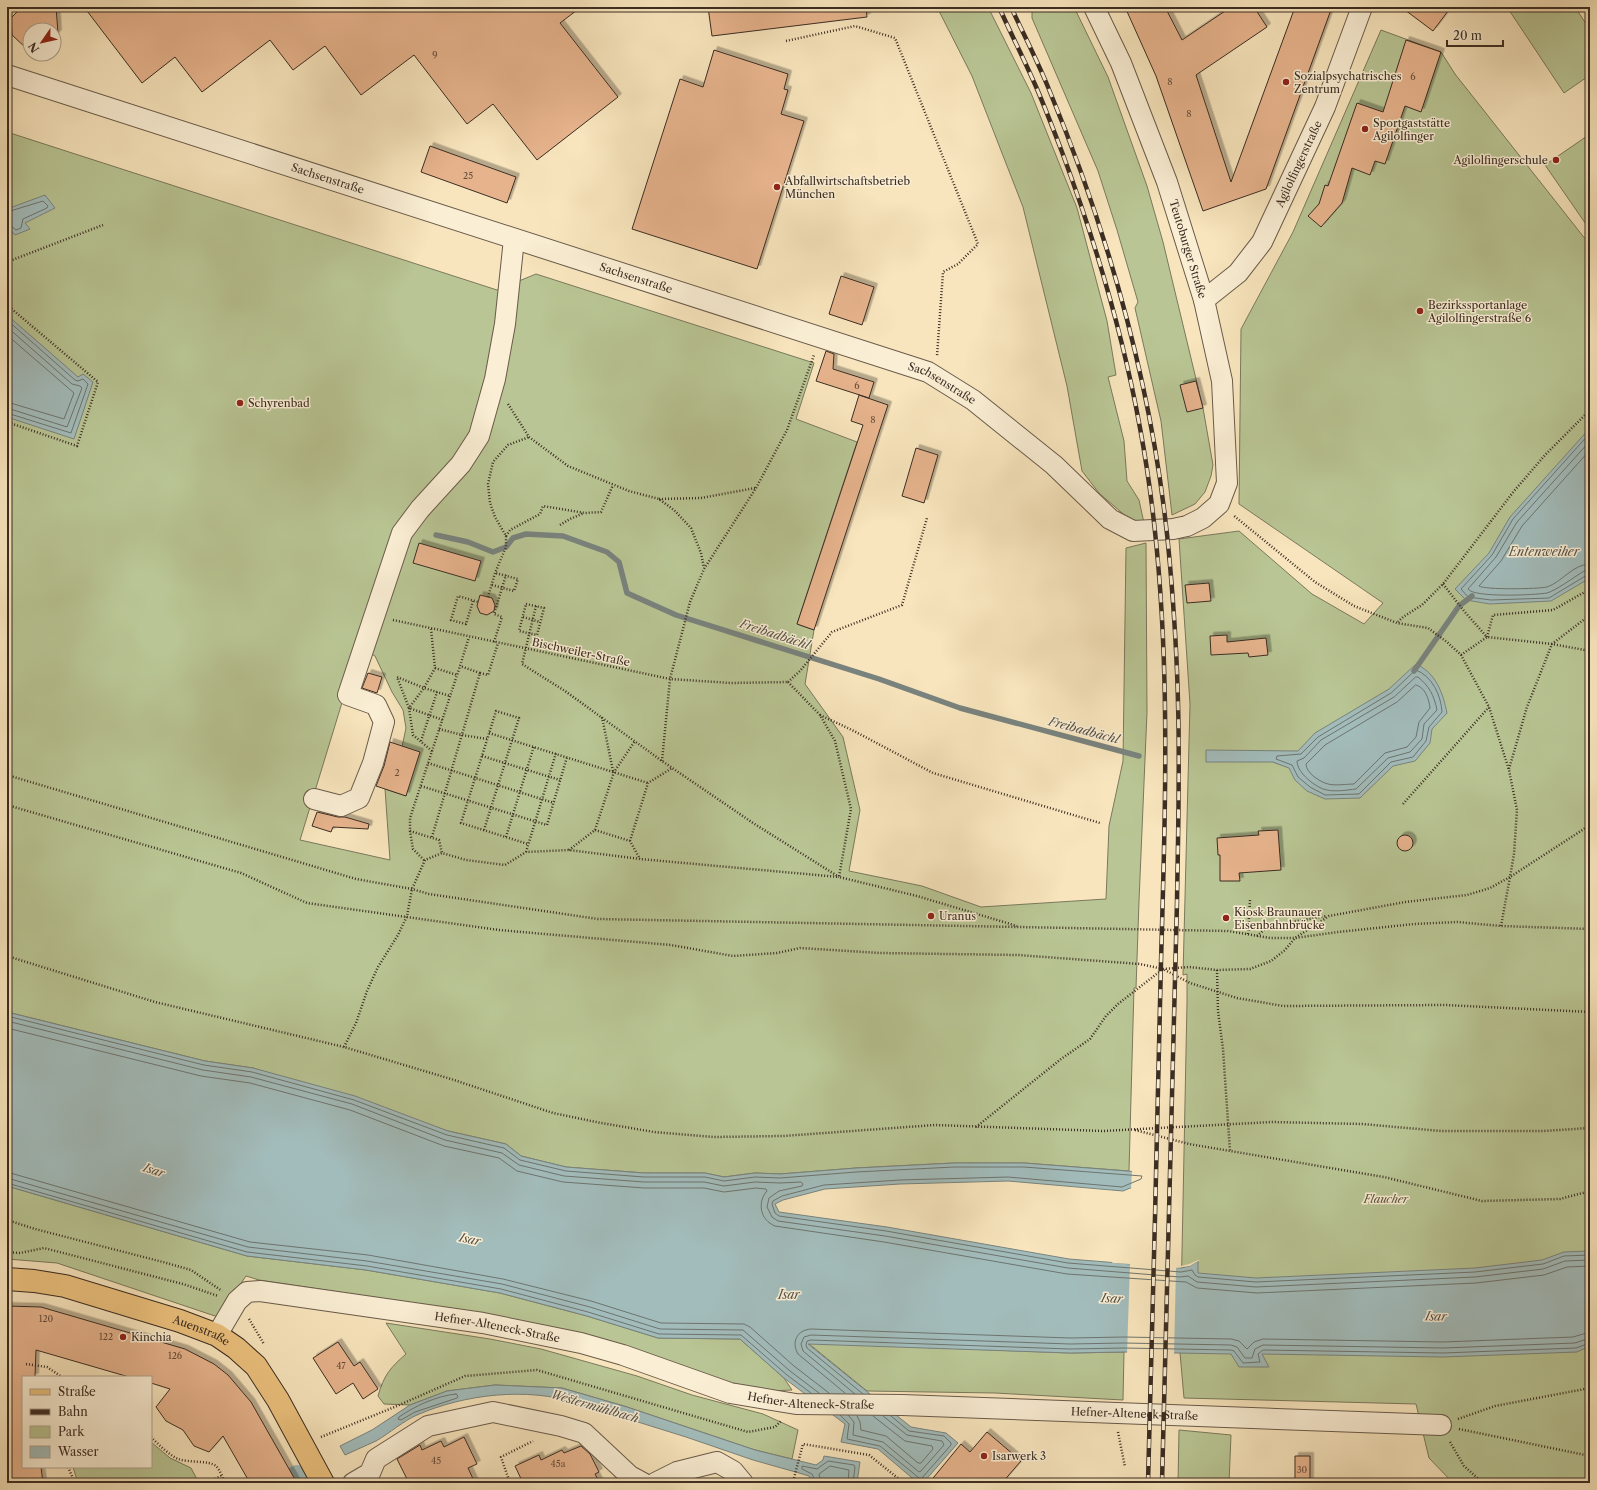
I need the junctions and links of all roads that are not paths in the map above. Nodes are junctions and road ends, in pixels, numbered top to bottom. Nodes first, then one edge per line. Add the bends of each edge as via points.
1 (1094, 7) edge
2 (1362, 7) edge
3 (7, 75) edge
4 (514, 239) junction
5 (1204, 300) junction
6 (1219, 504) joint
7 (314, 799) dead end
8 (7, 1279) edge
9 (217, 1335) junction
10 (1440, 1425) road end
11 (323, 1483) edge
12 (353, 1483) edge
13 (643, 1483) edge
14 (655, 1483) edge
15 (743, 1483) edge

1 - 5 street, Teutoburger Straße via 1121,63 1167,182
2 - 5 street, Agilolfingerstraße via 1325,107 1262,242 1238,273
3 - 4 street, Sachsenstraße
4 - 6 street, Sachsenstraße via 928,372 973,400 1054,465 1110,519 1133,531 1187,526 1203,518
4 - 7 street via 505,324 495,379 479,436 461,464 402,533 348,695 376,705 384,722 373,763 359,798 341,806
5 - 6 street, Teutoburger Straße via 1222,381 1227,483
8 - 9 main road, Auenstraße via 65,1286 180,1320
9 - 10 street, Hefner-Alteneck-Straße via 236,1303 247,1292 260,1290 483,1323 622,1355 730,1393 803,1404 902,1405
9 - 11 main road, Auenstraße via 256,1366 278,1400
12 - 13 street via 370,1473 376,1459 428,1426 493,1412 584,1433 630,1476
14 - 15 street via 677,1472 717,1462 733,1471

